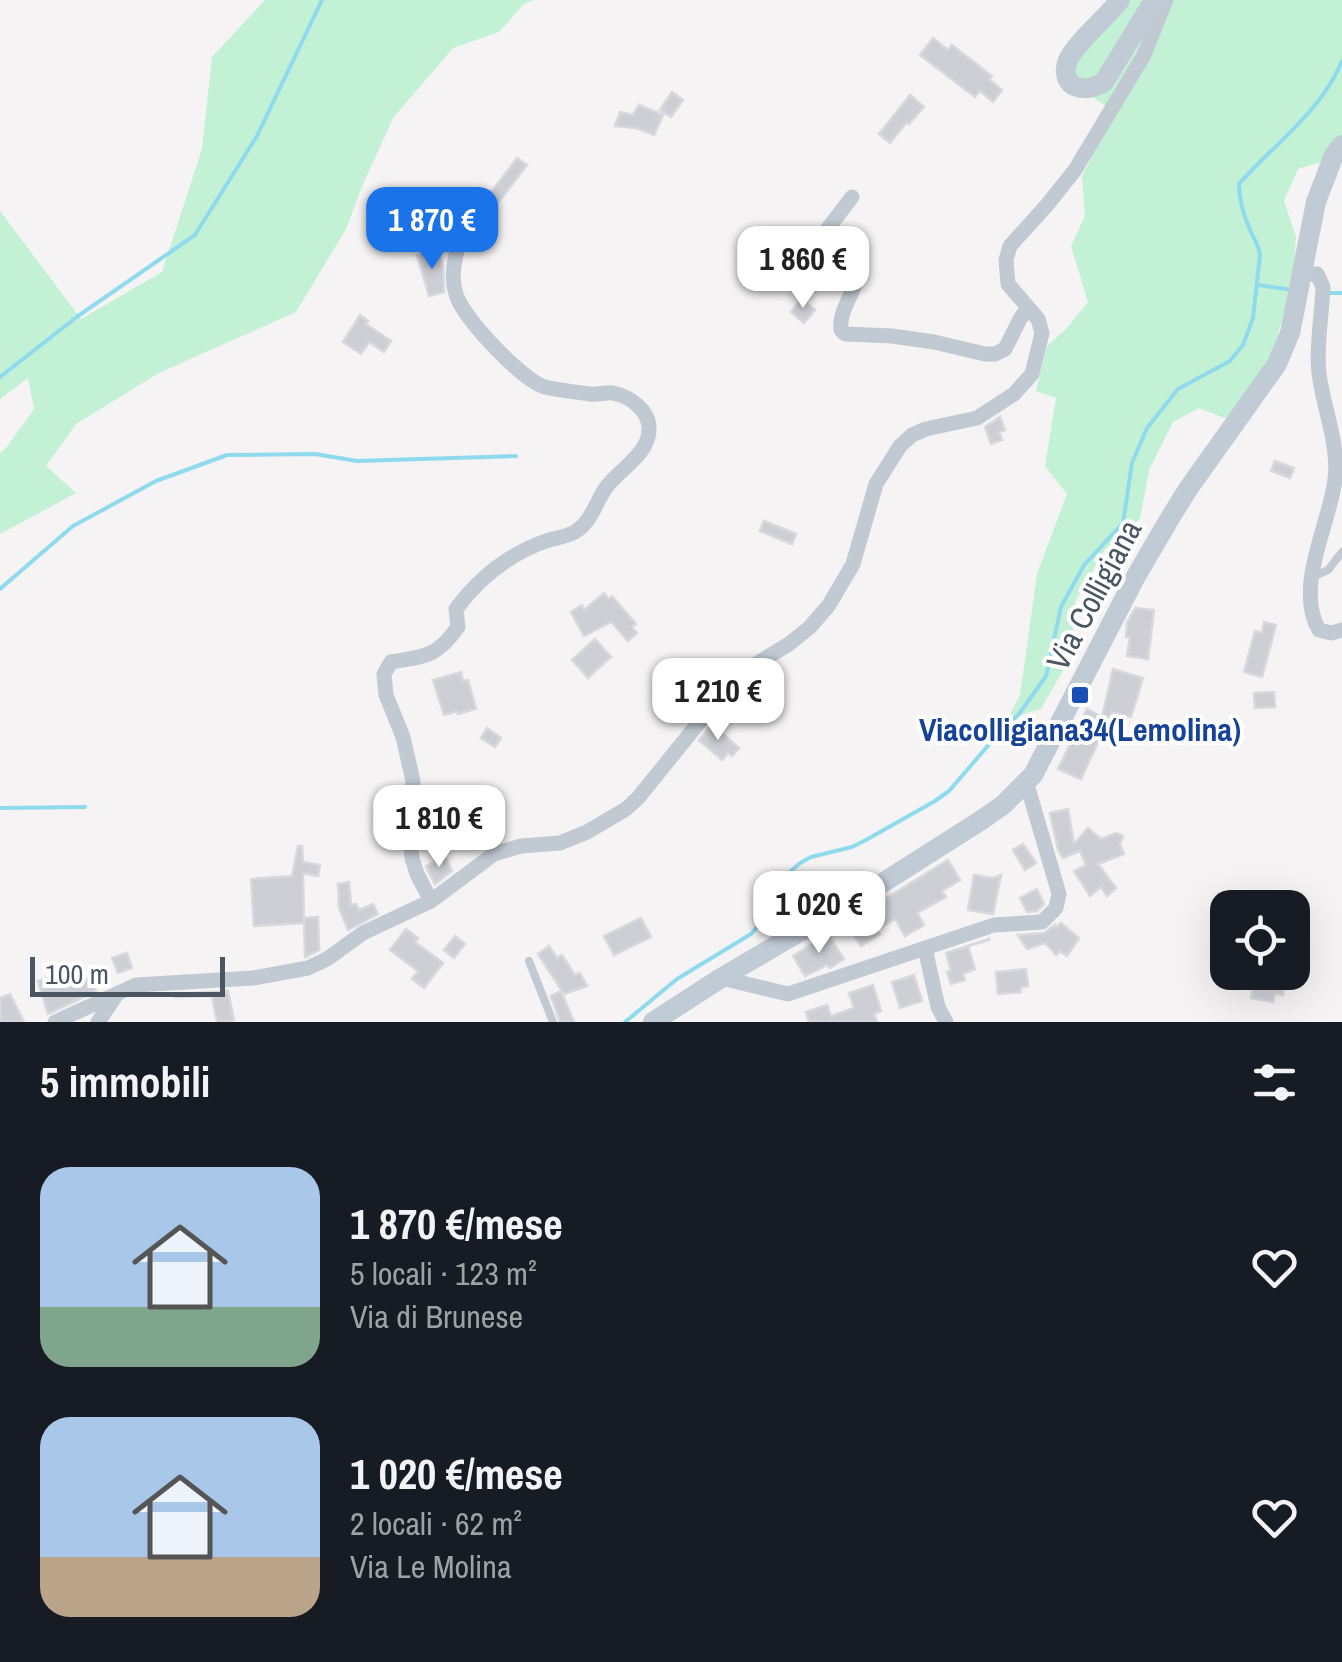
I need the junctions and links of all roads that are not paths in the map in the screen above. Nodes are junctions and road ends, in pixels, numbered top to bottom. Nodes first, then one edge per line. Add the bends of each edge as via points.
1 (1120, 0) edge
2 (1154, 0) edge
3 (1166, 0) edge
4 (1342, 145) edge
5 (852, 198) dead end
6 (459, 242) dead end
7 (1304, 274) junction
8 (1028, 308) junction
9 (1342, 552) edge
10 (1312, 577) junction
11 (1342, 630) edge
12 (1026, 782) junction
13 (431, 902) junction
14 (925, 948) junction
15 (530, 962) dead end
16 (721, 978) junction
17 (116, 996) junction
18 (55, 1022) edge
19 (98, 1022) edge
20 (554, 1022) edge
21 (653, 1022) edge
22 (946, 1022) edge

1 - 2 street via 1070,54 1066,73 1078,88 1104,82
3 - 8 street via 1144,55 1075,170 1010,246 1008,284
4 - 7 street, Via Colligiana via 1316,202
5 - 8 street via 823,239 856,268 857,282 840,320 845,334 995,354 1005,349
6 - 13 street via 452,271 456,296 515,369 544,387 631,399 650,428 588,522 495,567 456,609 458,627 450,639 422,659 391,662 384,674 413,781 412,858
7 - 10 street via 1317,274 1324,286 1319,375 1336,478
7 - 12 street, Via Colligiana via 1277,364 1170,518
8 - 13 street via 1042,333 1032,374 977,418 926,429 900,446 876,484 853,564 810,627 723,684 670,762 608,820 568,842 494,854
9 - 10 lane
10 - 11 street via 1313,620 1319,630
12 - 14 street via 1059,894 1056,908 1042,922 994,924
12 - 16 street, Via Colligiana via 980,821
13 - 17 street via 308,968 254,978 150,982
14 - 16 street via 788,994
14 - 22 street
15 - 20 lane
16 - 21 street, Via Colligiana
17 - 18 street
17 - 19 street

